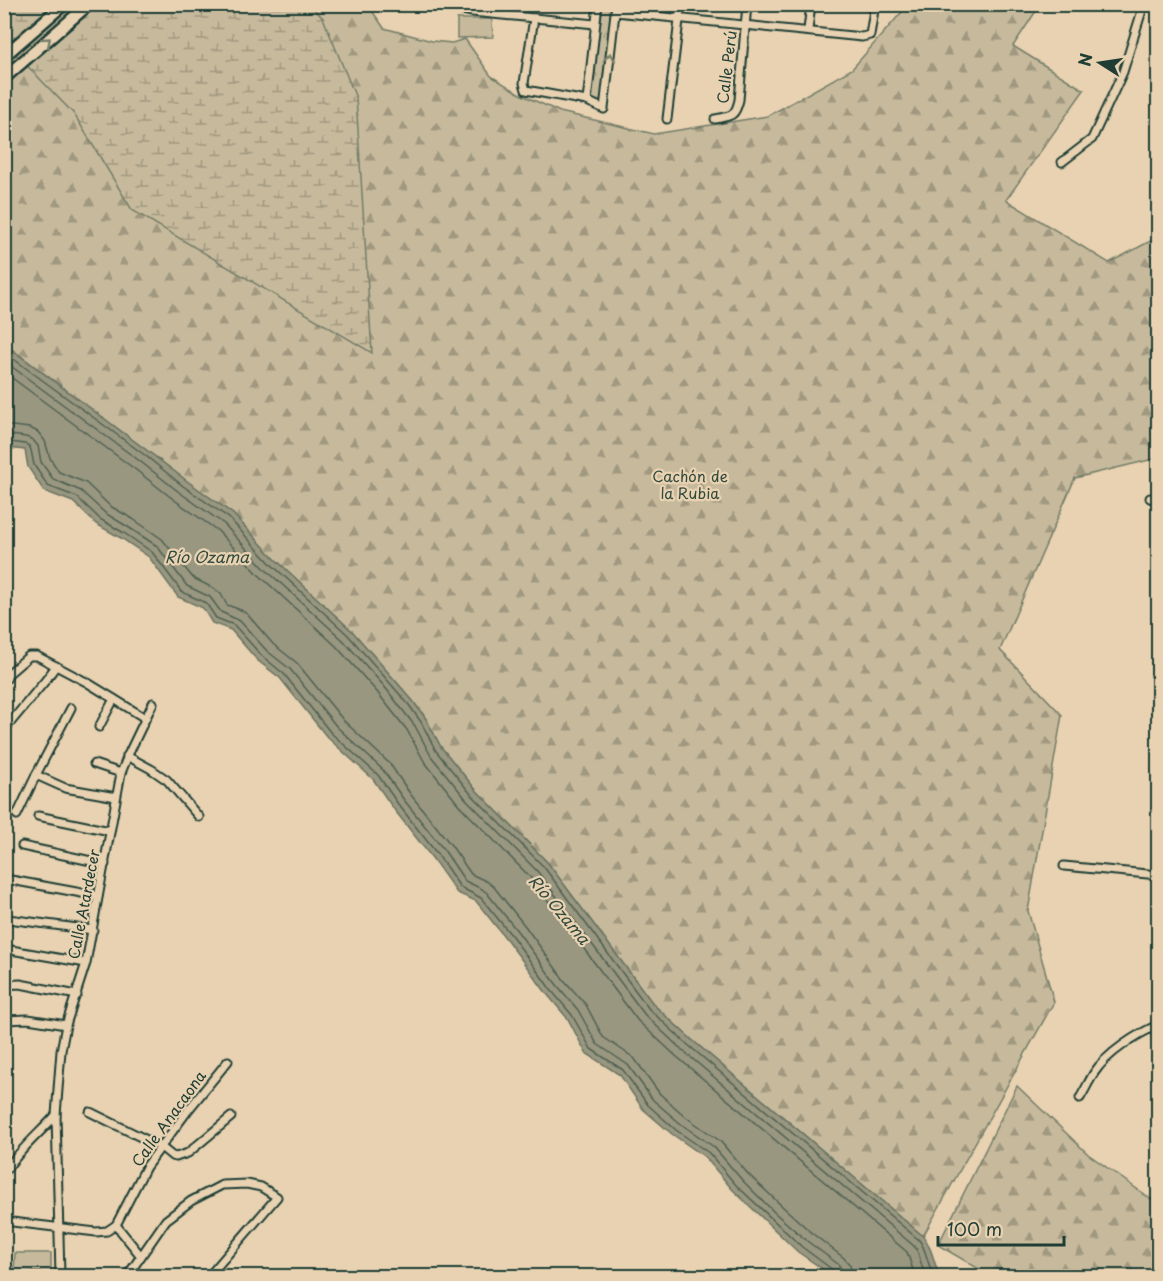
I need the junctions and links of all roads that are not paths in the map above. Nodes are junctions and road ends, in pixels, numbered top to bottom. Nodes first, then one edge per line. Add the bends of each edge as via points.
1 (64, 4) edge
2 (89, 4) edge
3 (454, 4) edge
4 (598, 4) edge
5 (681, 4) edge
6 (747, 4) edge
7 (811, 4) edge
8 (875, 4) edge
9 (1144, 4) edge
10 (616, 8) edge
11 (534, 18) junction
12 (679, 19) junction
13 (595, 24) junction
14 (745, 25) junction
15 (808, 30) junction
16 (4, 56) edge
17 (4, 78) edge
18 (587, 101) junction
19 (715, 119) dead end
20 (667, 120) dead end
21 (1062, 162) dead end
22 (1150, 498) dead end
23 (1158, 501) edge
24 (56, 666) junction
25 (6, 675) edge
26 (114, 699) junction
27 (153, 703) dead end
28 (71, 708) dead end
29 (145, 718) junction
30 (99, 727) dead end
31 (5, 729) edge
32 (128, 756) junction
33 (94, 765) dead end
34 (121, 773) junction
35 (36, 775) junction
36 (116, 797) junction
37 (18, 815) dead end
38 (38, 816) dead end
39 (199, 817) dead end
40 (110, 831) junction
41 (22, 846) dead end
42 (105, 864) junction
43 (1064, 867) dead end
44 (1158, 875) edge
45 (11, 880) dead end
46 (98, 896) junction
47 (8, 919) dead end
48 (93, 930) junction
49 (11, 950) dead end
50 (86, 963) junction
51 (4, 985) edge
52 (77, 994) junction
53 (5, 1020) edge
54 (66, 1025) junction
55 (1158, 1025) edge
56 (228, 1061) dead end
57 (1080, 1098) dead end
58 (90, 1112) dead end
59 (56, 1115) junction
60 (231, 1117) dead end
61 (161, 1147) junction
62 (4, 1173) edge
63 (4, 1221) edge
64 (116, 1225) junction
65 (58, 1228) junction
66 (141, 1256) junction
67 (60, 1276) edge
68 (125, 1276) edge
69 (209, 1276) edge

1 - 16 main road
17 -> 2 main road
3 - 11 street via 472,12
4 - 13 street
5 - 12 street
6 - 14 street, Calle Perú
7 - 15 street
8 - 15 street via 870,35
9 - 21 street via 1123,72 1092,139
10 - 12 street
18 -> 10 street via 604,109
11 - 13 street
11 - 18 street via 526,90
12 - 14 street
12 - 20 street
13 - 18 street
14 - 15 street
14 - 19 street, Calle Perú via 737,109 730,117
22 - 23 street
24 - 25 street via 29,656
24 - 26 street
24 - 31 street
26 - 29 street
26 - 30 street
27 - 29 street, Calle Atardecer
28 - 35 street
29 - 32 street, Calle Atardecer
32 - 34 street, Calle Atardecer
32 - 39 street via 167,780
33 - 34 street
34 - 36 street, Calle Atardecer
35 - 36 street via 65,788
35 - 37 street
36 - 40 street, Calle Atardecer
38 - 40 street
40 - 42 street, Calle Atardecer
41 - 42 street
42 - 46 street, Calle Atardecer
43 - 44 street
45 - 46 street
46 - 48 street, Calle Atardecer
47 - 48 street
48 - 50 street, Calle Atardecer
49 - 50 street
50 - 52 street, Calle Atardecer
51 - 52 street
52 - 54 street, Calle Atardecer
53 - 54 street
54 - 59 street, Calle Atardecer
55 - 57 street via 1140,1033 1095,1071
56 - 61 street, Calle Anacaona
58 - 61 street
59 - 62 street
59 - 65 street, Calle Atardecer
60 - 61 street via 182,1156 172,1156
61 - 64 street, Calle Anacaona
63 - 65 street
64 - 65 street via 96,1232
64 - 66 street
65 - 67 street, Calle Atardecer
66 - 68 street
66 - 69 street via 166,1220 190,1201 222,1185 261,1187 277,1197

